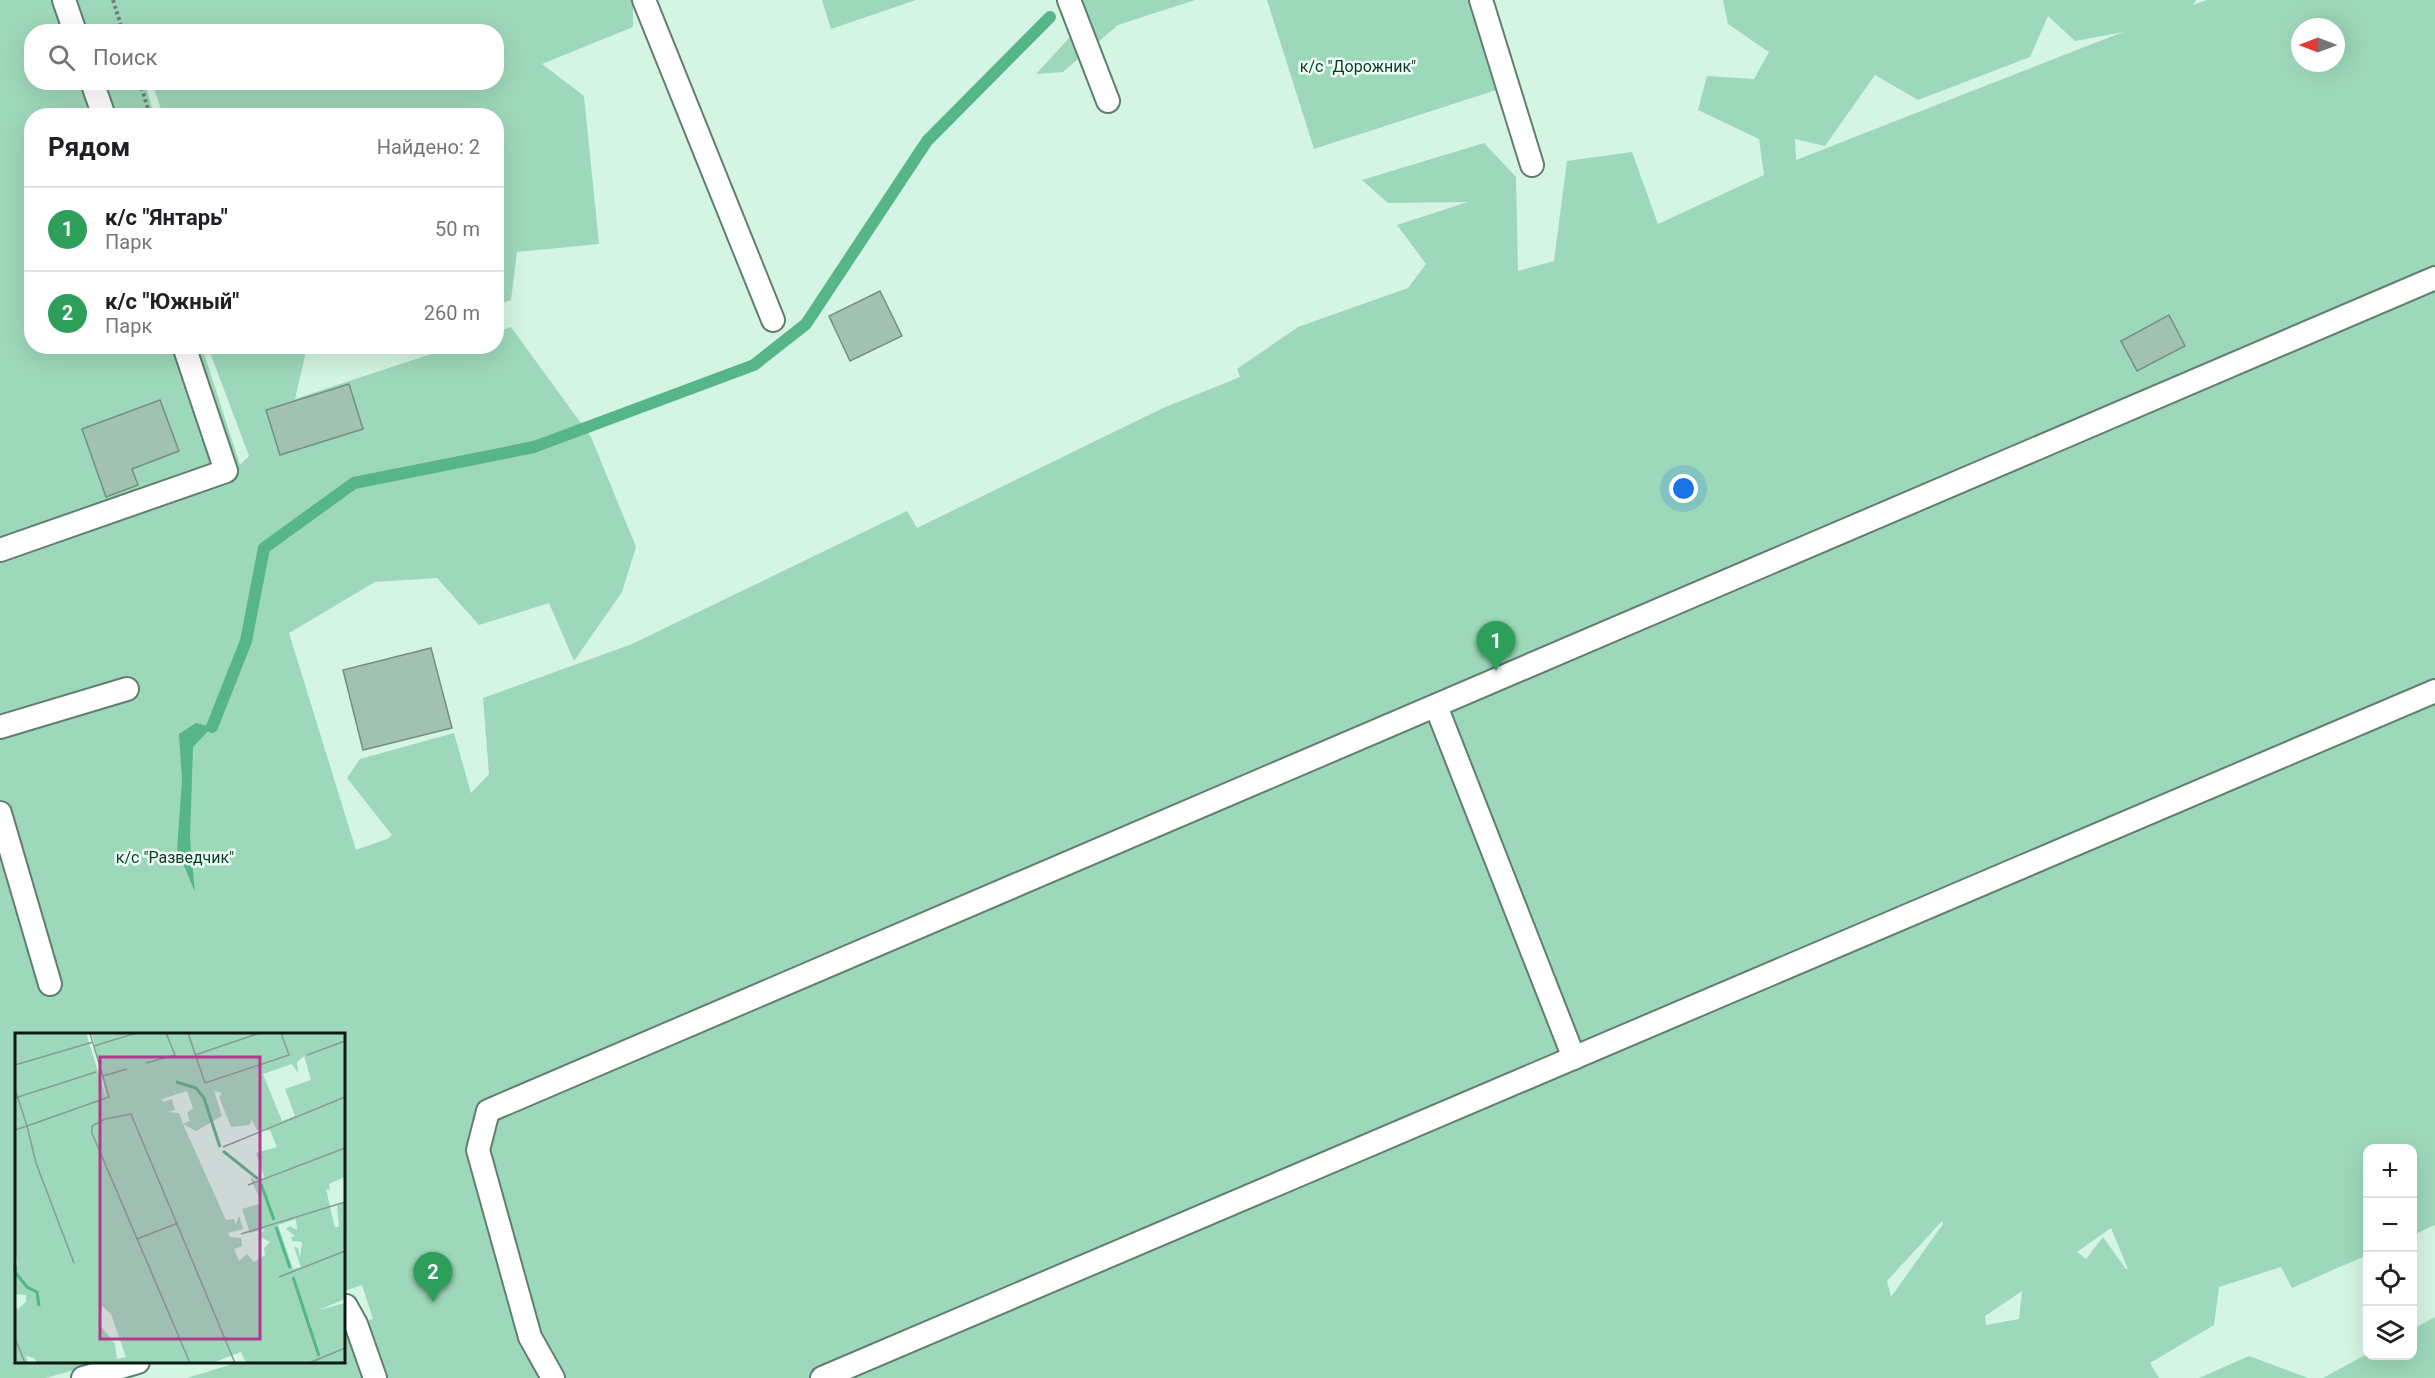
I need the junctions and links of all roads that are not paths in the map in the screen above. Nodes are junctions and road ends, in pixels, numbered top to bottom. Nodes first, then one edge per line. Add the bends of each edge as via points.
1 (64, 0) edge
2 (644, 0) edge
3 (1069, 0) edge
4 (1481, 0) edge
5 (72, 24) edge
6 (95, 90) edge
7 (1108, 101) dead end
8 (101, 108) edge
9 (1532, 165) dead end
10 (2435, 278) edge
11 (773, 320) dead end
12 (186, 354) edge
13 (0, 550) edge
14 (127, 689) dead end
15 (2435, 692) edge
16 (1436, 706) junction
17 (0, 727) edge
18 (0, 813) edge
19 (50, 984) dead end
20 (1574, 1058) junction
21 (345, 1306) edge
22 (135, 1363) edge
23 (83, 1378) edge
24 (375, 1378) edge
25 (553, 1378) edge
26 (822, 1378) edge

1 - 5 lane
2 - 11 lane
3 - 7 lane
4 - 9 lane
6 - 8 lane
10 - 16 lane
12 - 13 lane via 226,471
14 - 17 lane
15 - 20 lane
16 - 20 lane
16 - 25 lane via 488,1111 478,1150 530,1337
18 - 19 lane
20 - 26 lane
21 - 24 lane via 356,1324
22 - 23 lane

